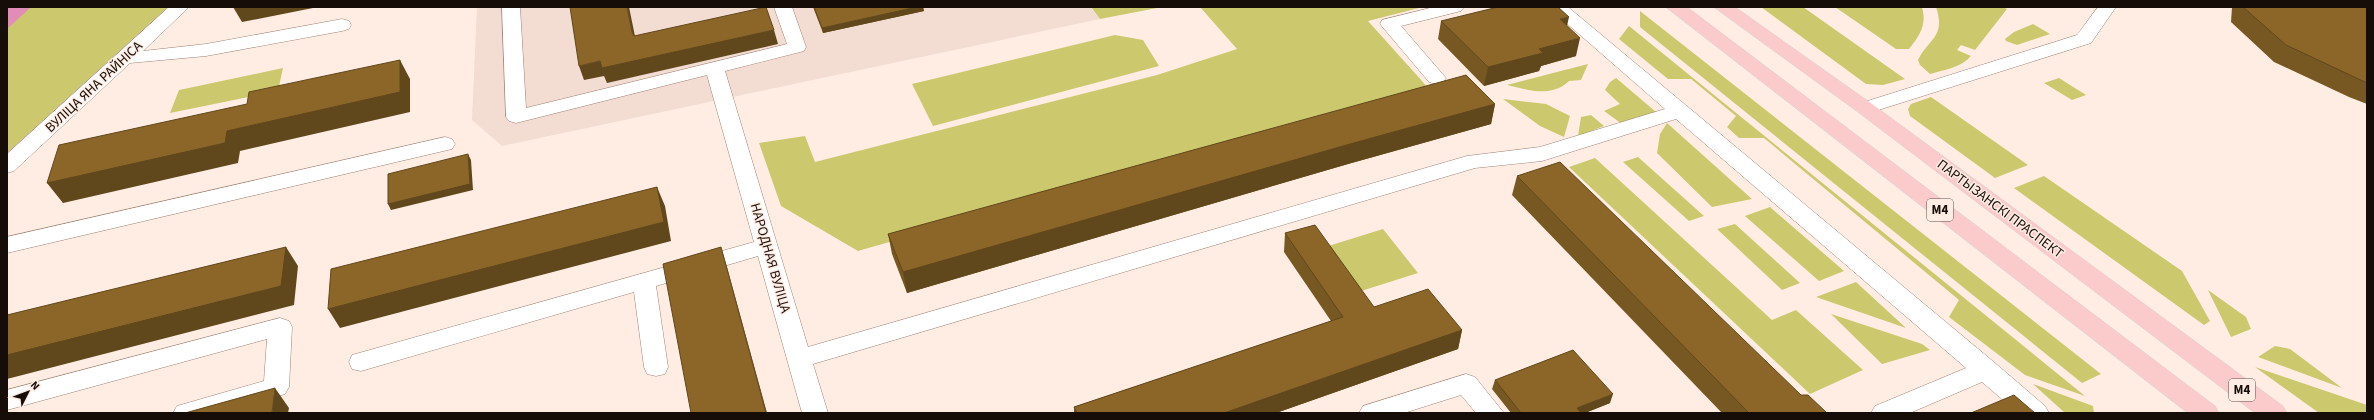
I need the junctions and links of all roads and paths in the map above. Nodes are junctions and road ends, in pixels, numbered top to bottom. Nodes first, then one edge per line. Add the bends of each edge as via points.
1 (180, 7) edge
2 (511, 7) edge
3 (1455, 7) edge
4 (1557, 7) edge
5 (1675, 7) edge
6 (1723, 7) edge
7 (2107, 7) edge
8 (778, 10) edge
9 (342, 25) dead end
10 (124, 58) junction
11 (715, 68) junction
12 (1436, 78) dead end
13 (1865, 108) junction
14 (1681, 111) junction
15 (444, 144) dead end
16 (1542, 154) junction
17 (7, 166) edge
18 (1559, 171) edge
19 (7, 245) edge
20 (767, 246) junction
21 (644, 281) junction
22 (800, 359) junction
23 (361, 362) dead end
24 (656, 367) dead end
25 (1986, 370) junction
26 (7, 400) edge
27 (186, 413) edge
28 (815, 413) edge
29 (1372, 413) edge
30 (1491, 413) edge
31 (1884, 413) edge
32 (2036, 413) edge
33 (2206, 413) edge
34 (2274, 413) edge

1 - 10 street, ВУЛІЦА ЯНА РАЙНІСА
2 - 11 street via 516,117
3 - 12 street via 1389,24
4 - 14 street
5 - 33 main road, М4
6 - 13 main road, ПАРТЫЗАНСКІ ПРАСПЕКТ / М4
7 - 13 street via 2084,39
8 - 11 street via 797,47
9 - 10 street via 241,44 152,57
10 - 17 street, ВУЛІЦА ЯНА РАЙНІСА
11 - 20 street, НАРОДНАЯ ВУЛІЦА
13 - 34 main road, ПАРТЫЗАНСКІ ПРАСПЕКТ / М4
14 - 16 street
14 - 25 street
15 - 19 street
16 - 18 street
16 - 22 street via 1474,162
20 - 21 street
20 - 22 street, НАРОДНАЯ ВУЛІЦА
21 - 23 street
21 - 24 street
22 - 28 street, НАРОДНАЯ ВУЛІЦА
25 - 31 street
25 - 32 street
26 - 27 street via 280,327 276,387
29 - 30 street via 1466,384

